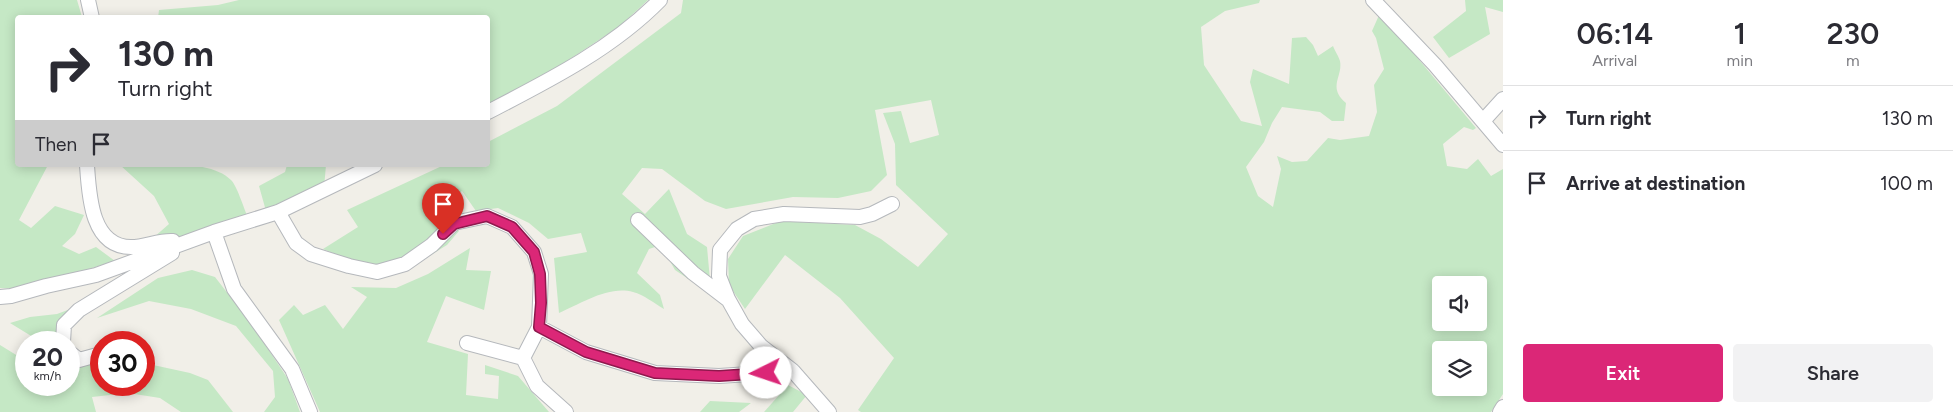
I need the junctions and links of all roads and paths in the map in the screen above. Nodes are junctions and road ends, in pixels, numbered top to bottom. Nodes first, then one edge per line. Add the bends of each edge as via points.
1 (88, 0) edge
2 (660, 0) edge
3 (1373, 0) edge
4 (91, 15) edge
5 (1503, 99) edge
6 (490, 111) edge
7 (1483, 121) junction
8 (1503, 145) edge
9 (87, 167) edge
10 (371, 167) edge
11 (892, 204) dead end
12 (278, 212) junction
13 (638, 220) dead end
14 (214, 232) junction
15 (184, 243) junction
16 (0, 297) edge
17 (728, 300) junction
18 (539, 327) junction
19 (64, 331) edge
20 (467, 343) dead end
21 (523, 358) junction
22 (793, 371) junction
23 (1503, 407) edge
24 (310, 412) edge
25 (566, 412) edge
26 (829, 412) edge
27 (1500, 412) edge

1 - 4 street
2 - 6 street via 640,20 556,77
3 - 7 street via 1436,65
5 - 7 street
7 - 8 street
9 - 15 street via 91,207 101,230 113,244 131,247 171,240
10 - 12 street
11 - 17 street via 860,217 784,214 754,219 737,229 720,250 719,276
12 - 14 street
12 - 18 street via 296,243 311,254 376,272 406,264 454,224 487,216 512,227 534,252 540,274
13 - 17 street via 693,273
14 - 15 street
14 - 24 street via 234,289 292,369
15 - 16 street via 96,275
15 - 19 street via 172,254 79,310 64,325
17 - 22 street via 742,324 761,346
18 - 21 street
18 - 22 street via 586,352 655,373 719,376
20 - 21 street
21 - 25 street via 537,386
22 - 26 street
23 - 27 street

